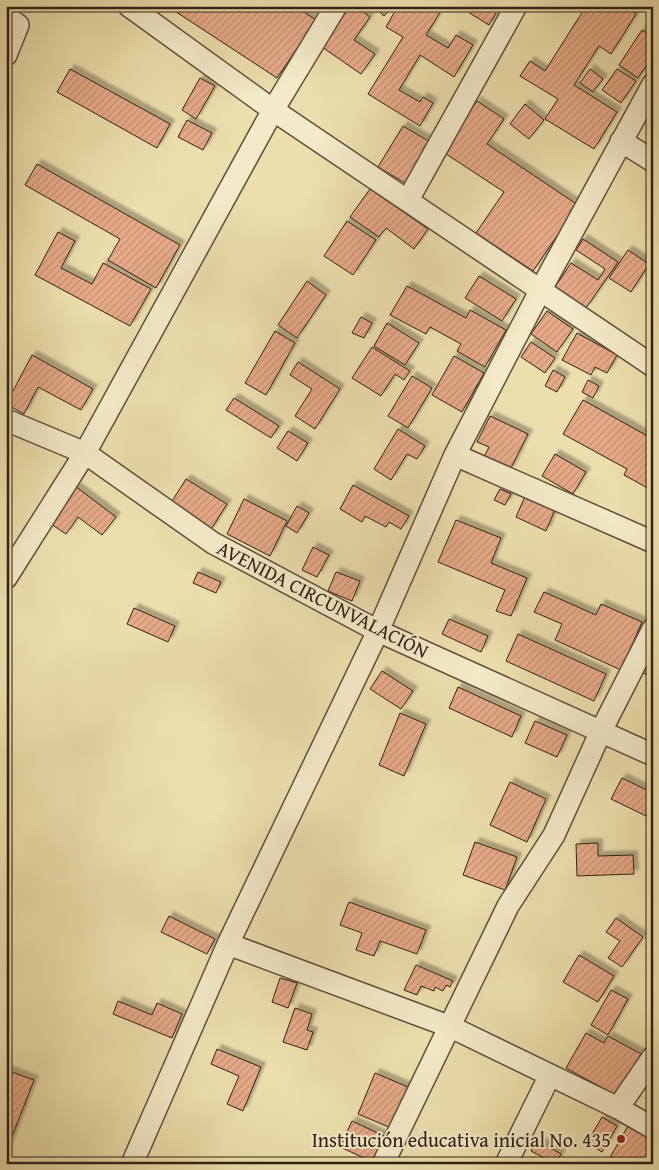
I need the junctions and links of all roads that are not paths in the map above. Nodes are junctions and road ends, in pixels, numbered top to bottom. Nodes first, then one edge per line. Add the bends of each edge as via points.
1 (128, 6) edge
2 (336, 6) edge
3 (516, 6) edge
4 (6, 17) edge
5 (6, 55) edge
6 (653, 84) edge
7 (273, 110) junction
8 (621, 141) junction
9 (653, 161) edge
10 (408, 200) junction
11 (540, 291) junction
12 (653, 366) edge
13 (6, 420) edge
14 (85, 453) junction
15 (455, 455) junction
16 (653, 542) edge
17 (6, 578) edge
18 (653, 629) edge
19 (378, 631) junction
20 (601, 731) junction
21 (653, 755) edge
22 (228, 944) junction
23 (451, 1027) junction
24 (653, 1057) edge
25 (550, 1075) junction
26 (618, 1108) junction
27 (653, 1128) edge
28 (132, 1164) edge
29 (383, 1164) edge
30 (506, 1164) edge

1 - 7 street
2 - 7 street
3 - 10 street
4 - 5 street via 18,26
6 - 8 street
7 - 10 street
7 - 14 street
8 - 9 street
8 - 11 street
10 - 11 street
11 - 12 street
11 - 15 street
13 - 14 street, AVENIDA CIRCUNVALACIÓN
14 - 17 street
14 - 19 street, AVENIDA CIRCUNVALACIÓN via 213,543
15 - 16 street
15 - 19 street
18 - 20 street
19 - 20 street, AVENIDA CIRCUNVALACIÓN
19 - 22 street
20 - 21 street, AVENIDA CIRCUNVALACIÓN
20 - 23 street via 554,835 508,906
22 - 23 street
22 - 28 street
23 - 25 street
23 - 29 street
24 - 26 street
25 - 26 street
25 - 30 street
26 - 27 street

